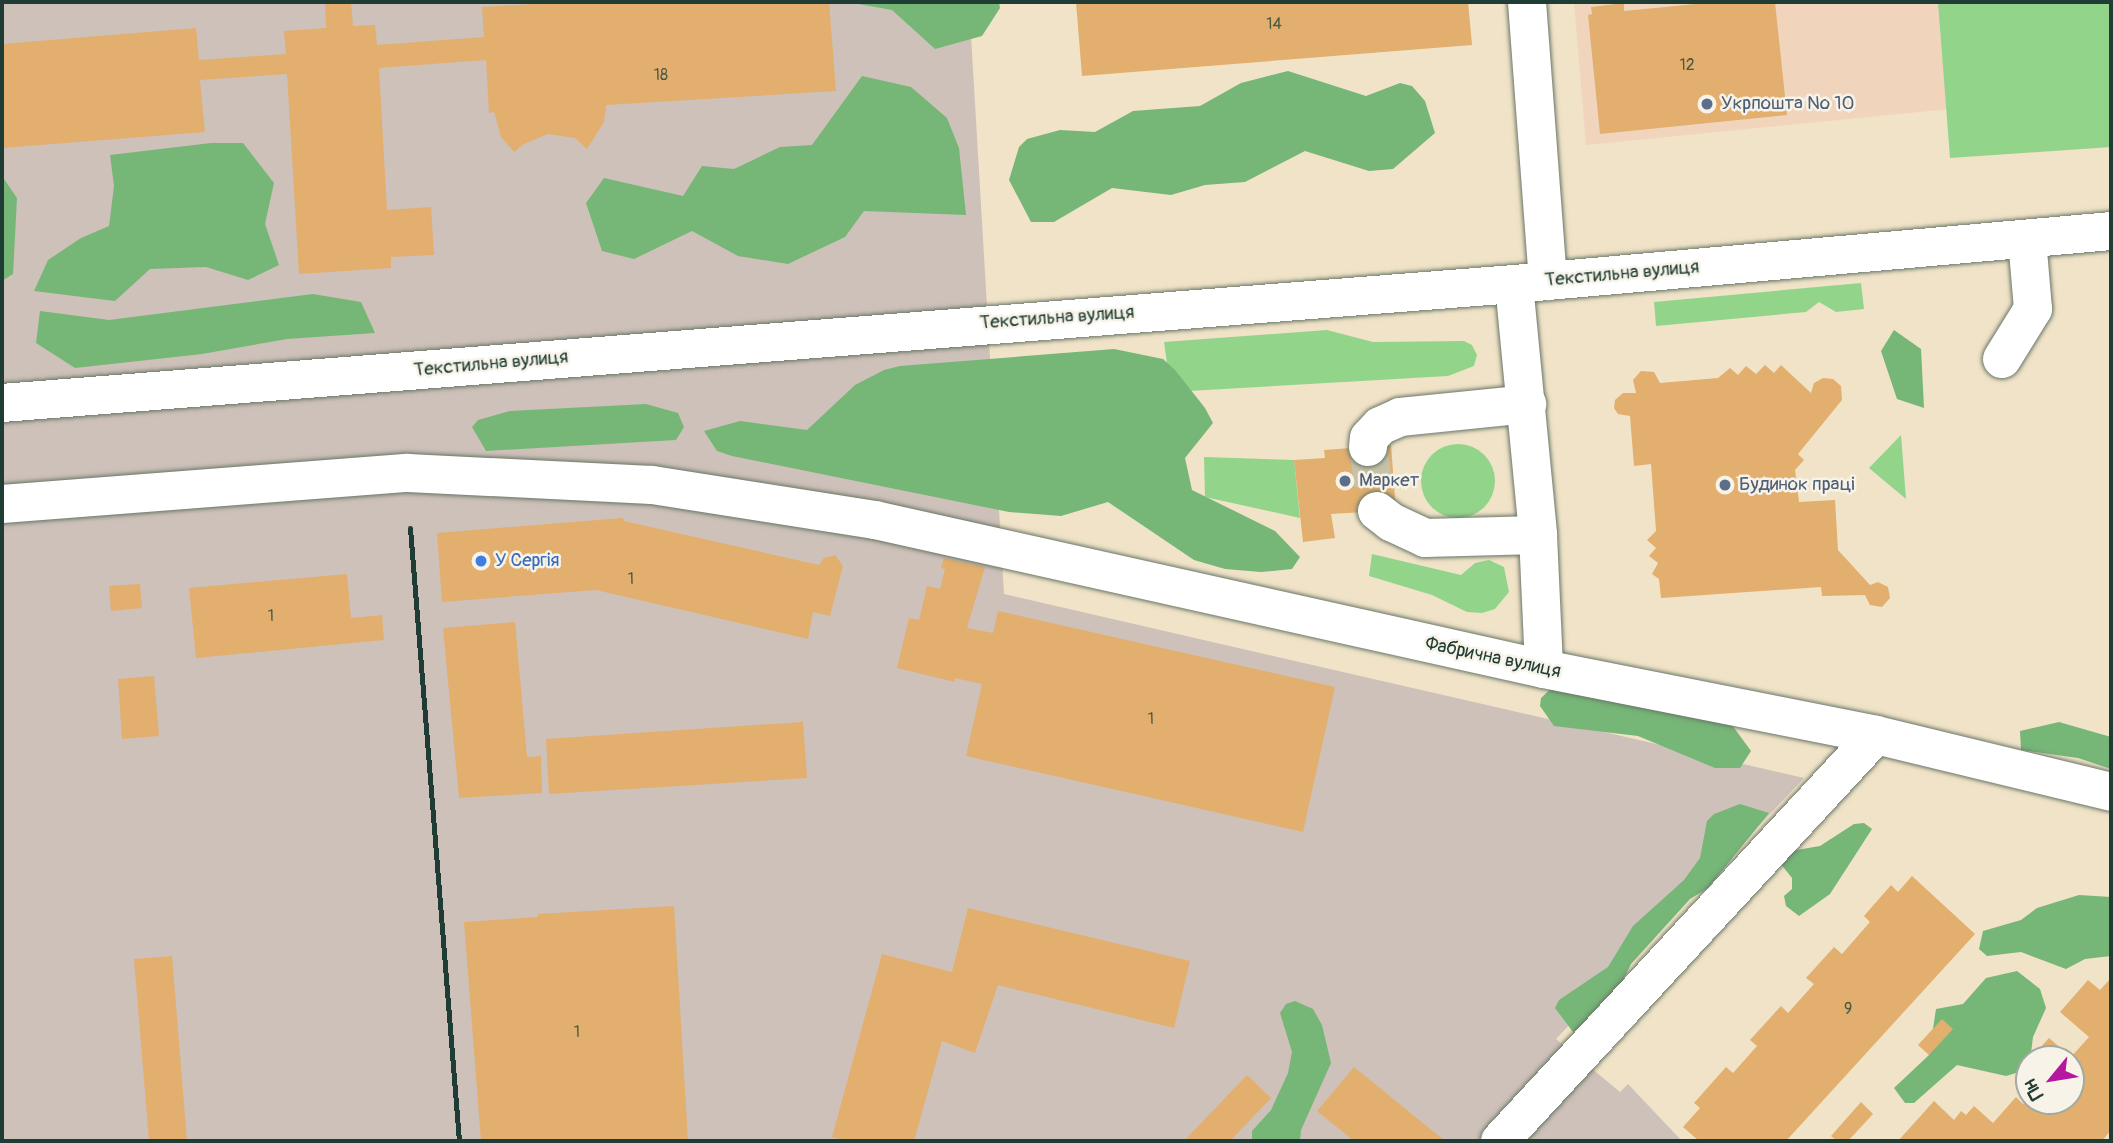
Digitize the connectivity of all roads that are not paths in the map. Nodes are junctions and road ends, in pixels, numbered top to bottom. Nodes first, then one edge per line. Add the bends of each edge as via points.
1 (1527, 2) edge
2 (2111, 232) edge
3 (2027, 239) junction
4 (1531, 282) junction
5 (2002, 359) dead end
6 (2, 403) edge
7 (1527, 404) junction
8 (1368, 447) dead end
9 (2, 504) edge
10 (1377, 511) dead end
11 (1538, 536) junction
12 (1544, 669) junction
13 (1876, 734) junction
14 (2111, 792) edge
15 (1500, 1141) edge

1 - 4 street
2 - 3 street, Текстильна вулиця
3 - 4 street, Текстильна вулиця
3 - 5 street via 2033,309
4 - 6 street, Текстильна вулиця
4 - 7 street
7 - 8 street via 1400,417 1380,426 1369,438
7 - 11 street
9 - 12 street, Фабрична вулиця via 408,473 652,485 875,520
10 - 11 street via 1425,538
11 - 12 street
12 - 13 street, Фабрична вулиця
13 - 14 street, Фабрична вулиця
13 - 15 street

